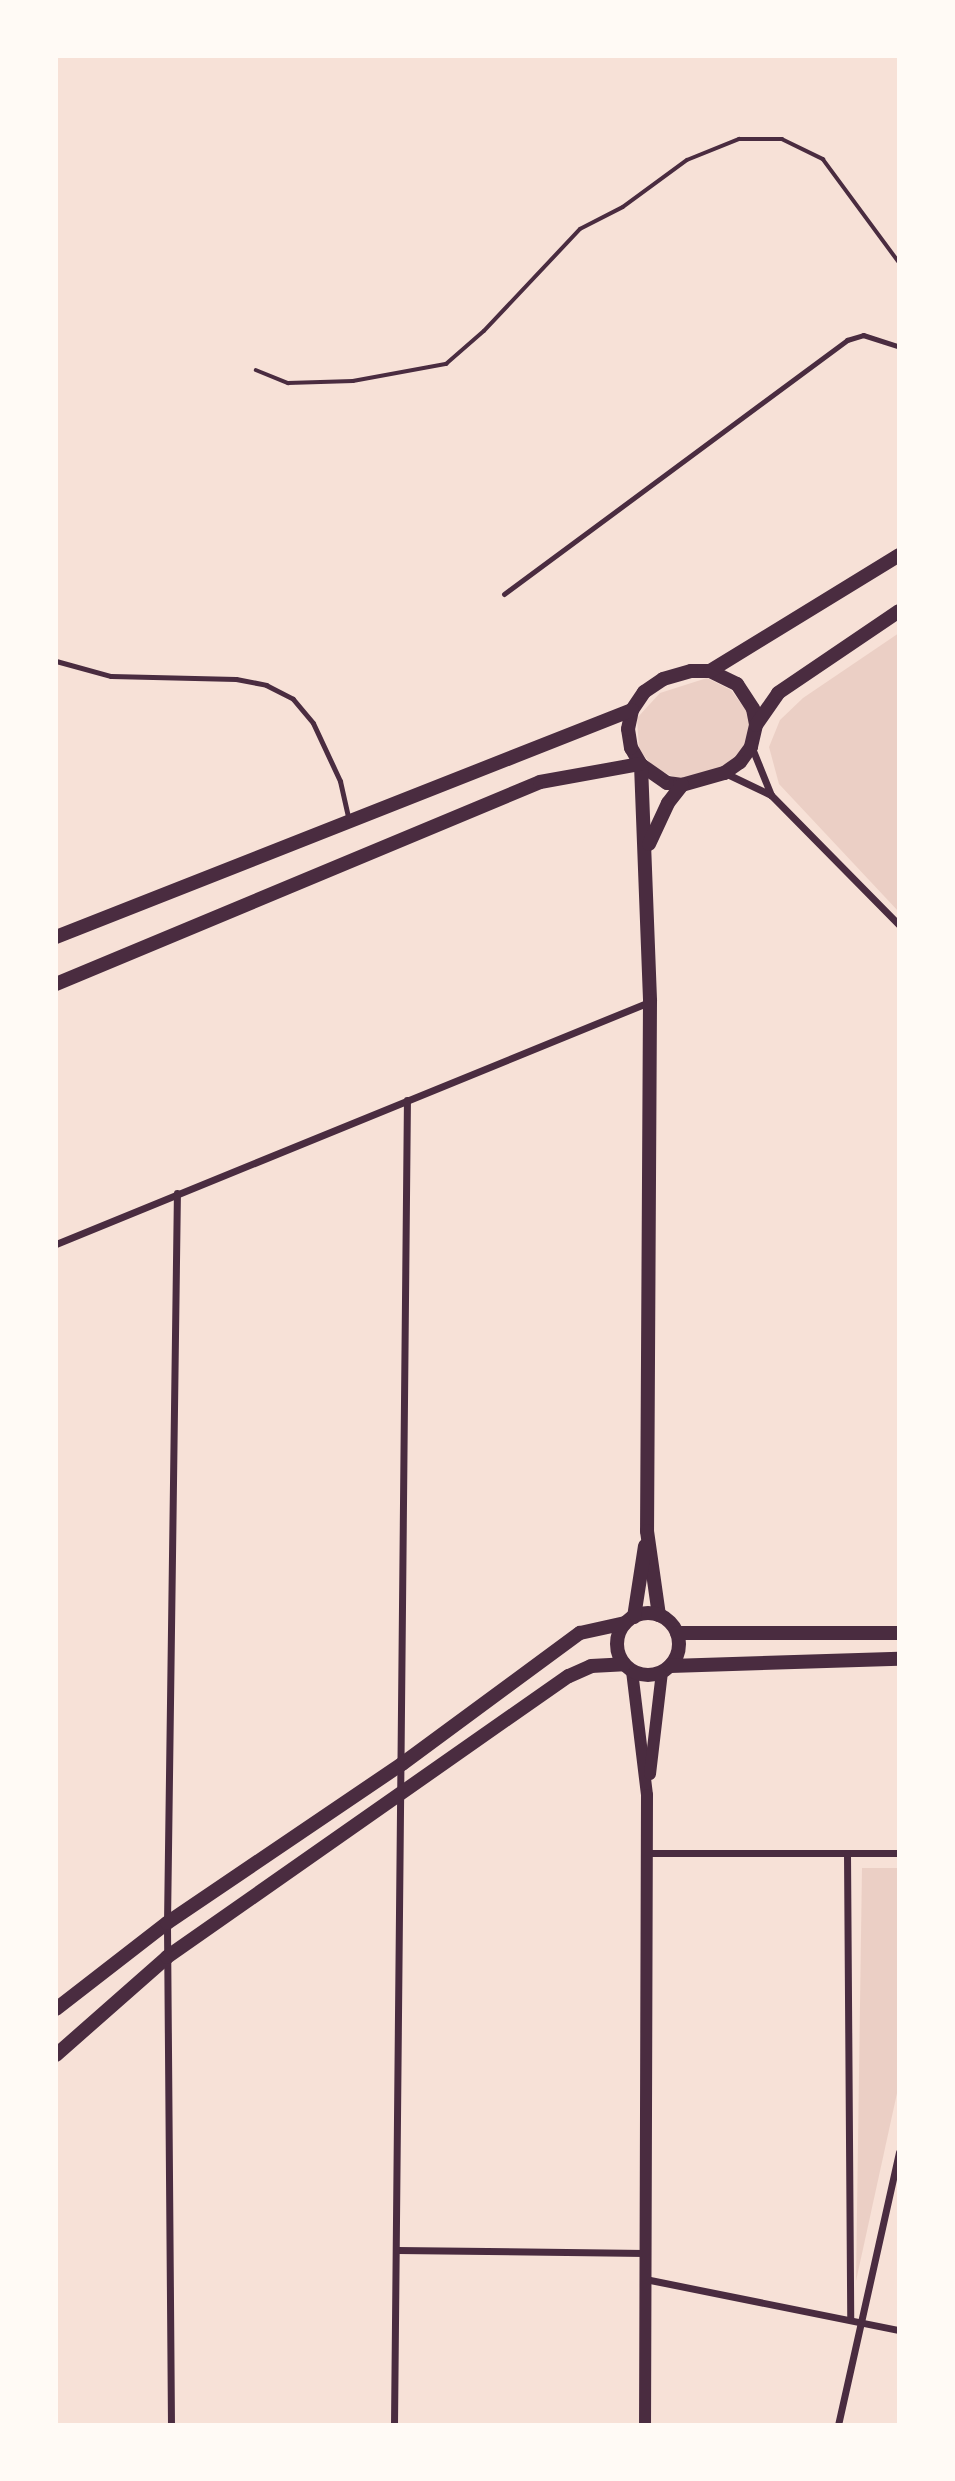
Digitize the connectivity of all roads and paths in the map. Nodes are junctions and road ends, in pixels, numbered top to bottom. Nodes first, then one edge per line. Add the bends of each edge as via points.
1 (899, 262) edge
2 (899, 346) edge
3 (256, 370) dead end
4 (899, 555) edge
5 (504, 594) dead end
6 (899, 611) edge
7 (56, 661) edge
8 (710, 671) junction
9 (632, 710) junction
10 (755, 724) junction
11 (751, 747) junction
12 (641, 765) junction
13 (724, 772) junction
14 (682, 785) junction
15 (771, 795) junction
16 (349, 821) junction
17 (648, 848) junction
18 (899, 925) edge
19 (56, 937) edge
20 (56, 984) edge
21 (650, 1001) junction
22 (407, 1100) junction
23 (177, 1193) junction
24 (56, 1244) edge
25 (647, 1531) junction
26 (659, 1615) junction
27 (629, 1620) junction
28 (677, 1633) junction
29 (899, 1633) edge
30 (899, 1659) edge
31 (628, 1667) junction
32 (666, 1669) junction
33 (402, 1764) junction
34 (647, 1795) junction
35 (401, 1797) junction
36 (647, 1853) junction
37 (847, 1853) junction
38 (899, 1853) edge
39 (167, 1923) junction
40 (167, 1957) junction
41 (56, 2008) edge
42 (56, 2055) edge
43 (899, 2152) edge
44 (397, 2250) junction
45 (645, 2253) junction
46 (645, 2279) junction
47 (850, 2319) junction
48 (861, 2321) junction
49 (899, 2330) edge
50 (171, 2425) edge
51 (394, 2425) edge
52 (645, 2425) edge
53 (838, 2425) edge

1 - 3 path via 823,159 782,139 739,139 687,160 624,206 580,229 446,364 353,381 288,383
2 - 5 lane via 863,335 847,340
4 - 8 main road
6 - 10 main road via 778,693
7 - 16 lane via 111,676 236,679 267,685 293,699 313,723 340,781
8 - 9 main road via 663,679 644,692
8 - 10 main road via 737,684 753,709
9 - 12 main road via 631,748
9 - 16 main road
10 - 11 main road
11 - 13 main road
11 - 15 street
12 - 14 main road via 667,783
12 - 17 main road
12 - 20 main road via 540,782
13 - 14 main road
13 - 15 street
14 - 17 main road via 668,803
15 - 18 street
16 - 19 main road
17 - 21 main road
21 - 22 street
21 - 25 main road
22 - 23 street
22 - 33 street
23 - 24 street
23 - 39 street
25 - 26 main road
25 - 27 main road
26 - 27 main road
26 - 28 main road
27 - 31 main road via 617,1648
27 - 33 main road via 580,1633
28 - 29 main road
28 - 32 main road via 678,1651
30 - 32 main road
31 - 32 main road
31 - 34 street
31 - 35 main road via 591,1666 569,1676
32 - 34 street
33 - 35 street
33 - 39 main road
34 - 36 street
35 - 40 main road
35 - 44 street
36 - 37 street
36 - 45 street
37 - 38 street
37 - 47 street
39 - 40 street
39 - 41 main road
40 - 42 main road
40 - 50 street
43 - 48 street
44 - 45 street
44 - 51 street
45 - 46 street
46 - 47 street
46 - 52 street
47 - 48 street
48 - 49 street
48 - 53 street

